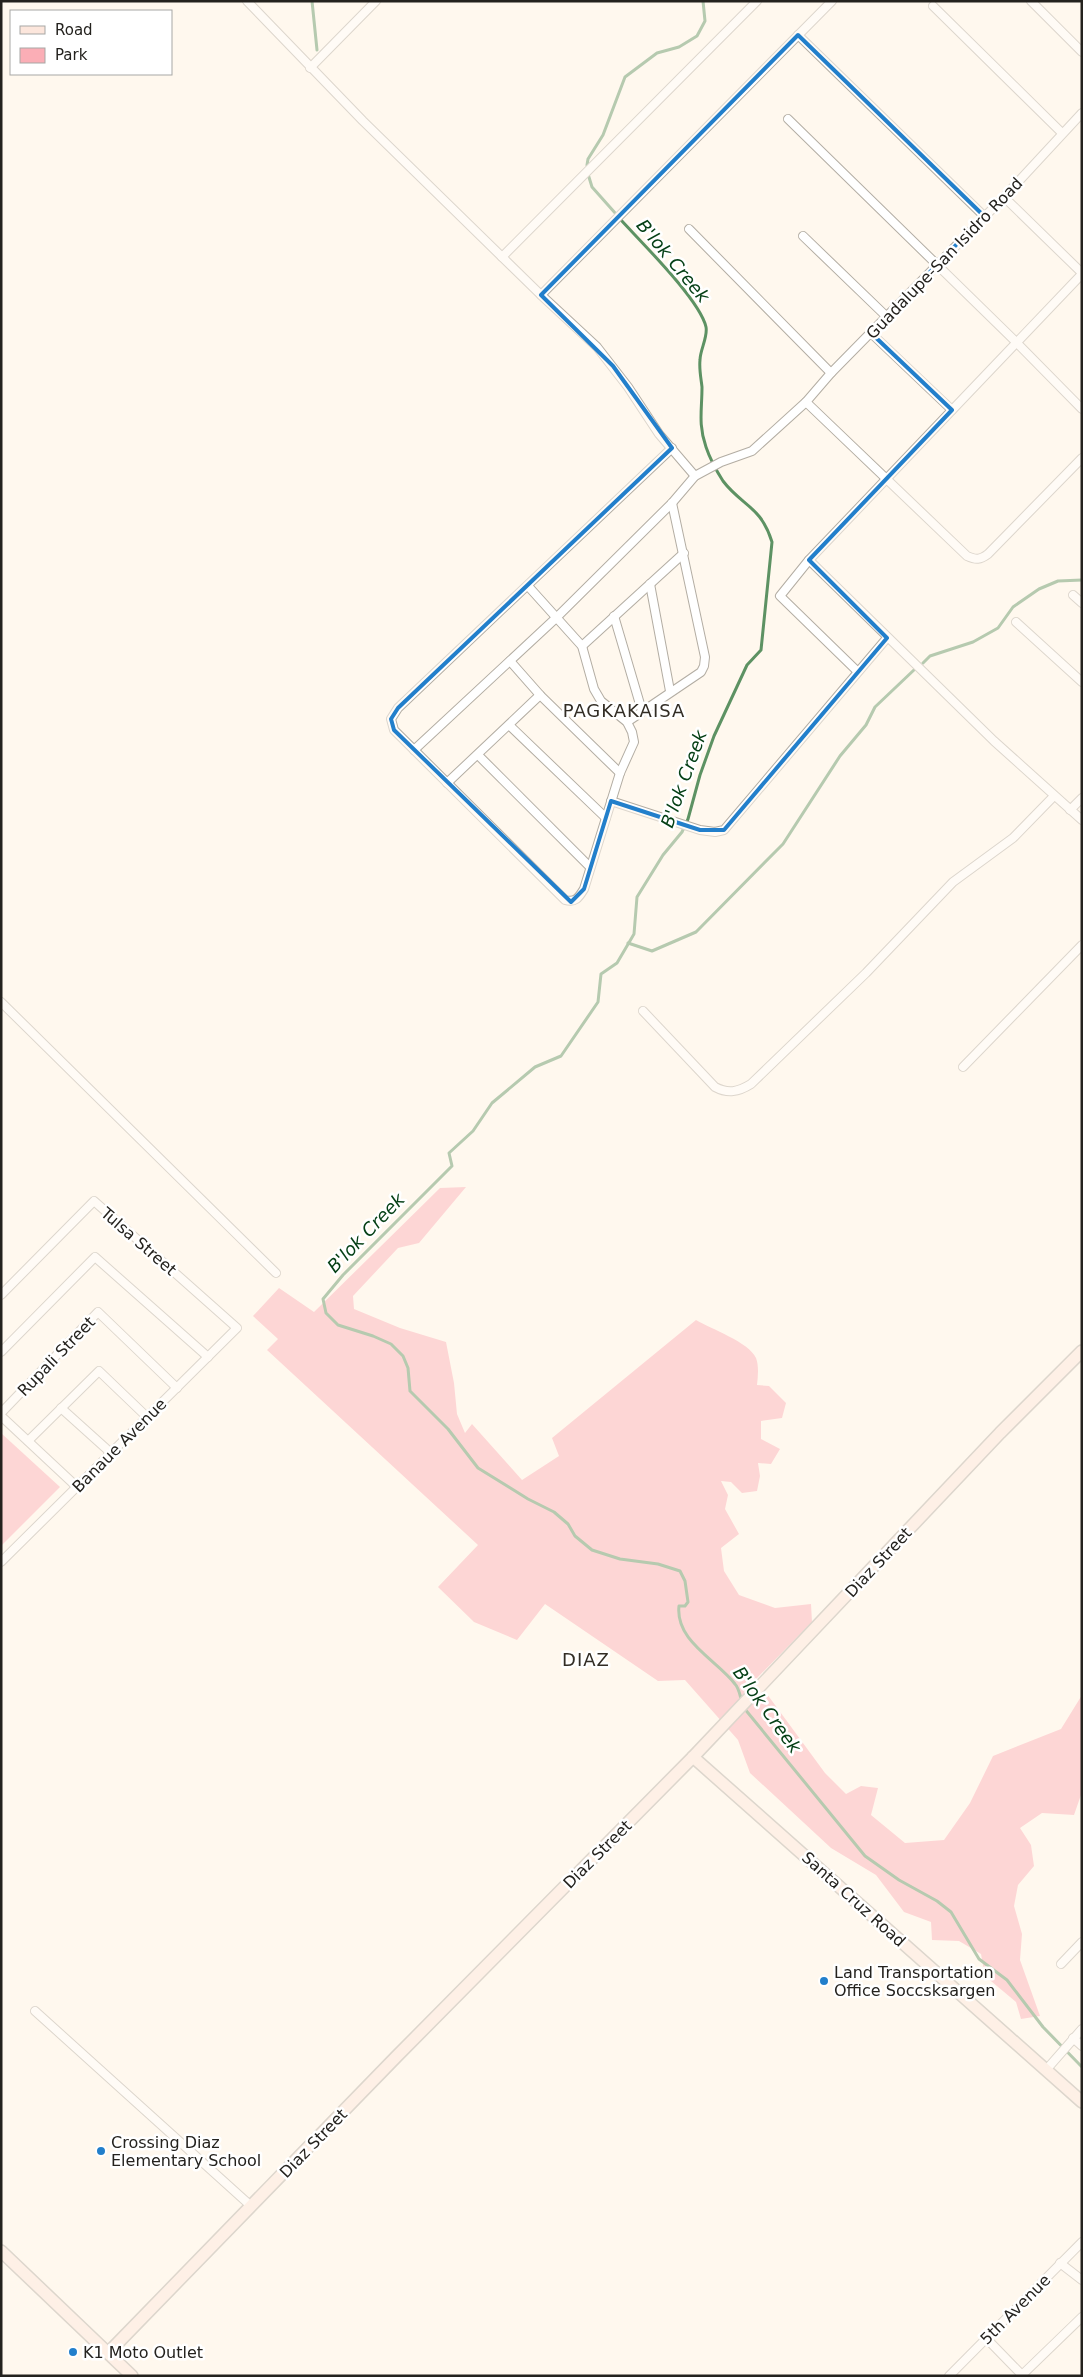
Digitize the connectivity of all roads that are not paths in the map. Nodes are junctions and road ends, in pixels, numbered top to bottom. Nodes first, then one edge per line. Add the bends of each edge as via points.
1 (247, 1) edge
2 (376, 1) edge
3 (758, 1) edge
4 (832, 1) edge
5 (1031, 1) edge
6 (933, 6) dead end
7 (798, 35) junction
8 (1082, 52) edge
9 (310, 68) junction
10 (1082, 113) edge
11 (788, 119) dead end
12 (1062, 133) junction
13 (1004, 198) junction
14 (984, 216) junction
15 (689, 229) dead end
16 (803, 236) dead end
17 (502, 257) junction
18 (937, 266) junction
19 (1082, 274) edge
20 (540, 295) junction
21 (887, 317) junction
22 (872, 334) junction
23 (1016, 342) junction
24 (831, 373) junction
25 (806, 402) junction
26 (1082, 409) edge
27 (952, 410) junction
28 (672, 448) junction
29 (1082, 458) edge
30 (695, 476) junction
31 (886, 481) junction
32 (672, 503) junction
33 (684, 553) junction
34 (809, 560) junction
35 (650, 584) junction
36 (528, 586) junction
37 (1073, 595) dead end
38 (1082, 603) edge
39 (614, 616) junction
40 (556, 618) junction
41 (1016, 622) dead end
42 (887, 638) junction
43 (582, 646) junction
44 (510, 661) junction
45 (857, 671) junction
46 (1082, 682) edge
47 (670, 691) junction
48 (540, 695) junction
49 (642, 711) junction
50 (627, 722) junction
51 (509, 725) junction
52 (414, 750) junction
53 (478, 755) junction
54 (620, 773) junction
55 (447, 783) junction
56 (1054, 796) junction
57 (1082, 798) edge
58 (611, 801) junction
59 (1070, 810) junction
60 (606, 818) junction
61 (1082, 820) edge
62 (590, 867) junction
63 (1082, 945) edge
64 (1, 1002) edge
65 (643, 1012) dead end
66 (963, 1067) dead end
67 (276, 1273) dead end
68 (1, 1295) edge
69 (237, 1328) joint
70 (1082, 1351) edge
71 (1, 1352) edge
72 (208, 1357) junction
73 (177, 1388) junction
74 (61, 1408) junction
75 (1, 1414) edge
76 (147, 1417) junction
77 (28, 1441) junction
78 (111, 1453) junction
79 (77, 1486) junction
80 (1, 1562) edge
81 (693, 1757) junction
82 (1082, 1942) edge
83 (1061, 1964) dead end
84 (35, 2011) dead end
85 (1082, 2029) edge
86 (1074, 2038) junction
87 (1082, 2046) edge
88 (1046, 2070) junction
89 (1082, 2102) edge
90 (251, 2206) junction
91 (1082, 2242) edge
92 (1, 2251) edge
93 (1060, 2263) junction
94 (1082, 2280) edge
95 (1082, 2318) edge
96 (986, 2338) junction
97 (108, 2353) junction
98 (953, 2375) edge
99 (1022, 2375) edge
100 (132, 2376) edge

1 - 9 street
2 - 9 street
3 - 17 street
4 - 7 street
5 - 8 street
6 - 12 street
7 - 14 street
7 - 20 street
9 - 17 street
10 - 12 street, Guadalupe-San Isidro Road
11 - 18 street
12 - 13 street, Guadalupe-San Isidro Road
13 - 14 street, Guadalupe-San Isidro Road
13 - 19 street
14 - 18 street, Guadalupe-San Isidro Road
15 - 24 street
16 - 21 street
17 - 20 street
18 - 21 street, Guadalupe-San Isidro Road
18 - 23 street
19 - 23 street
20 - 28 street via 597,347
21 - 22 street, Guadalupe-San Isidro Road
22 - 24 street, Guadalupe-San Isidro Road
22 - 27 street
23 - 26 street
23 - 27 street
24 - 25 street, Guadalupe-San Isidro Road
25 - 30 street, Guadalupe-San Isidro Road via 752,450
25 - 31 street
27 - 31 street
28 - 30 street
28 - 36 street
29 - 31 street via 988,554 978,559 967,556
30 - 32 street
31 - 34 street
32 - 33 street
32 - 40 street
33 - 35 street
33 - 47 street via 705,662 701,672
34 - 42 street
34 - 45 street via 780,596
35 - 39 street
35 - 47 street
36 - 40 street
36 - 52 street via 393,714 391,724 394,730
37 - 38 street
39 - 43 street
39 - 49 street
40 - 43 street
40 - 44 street
41 - 46 street
42 - 45 street
42 - 56 street
43 - 50 street via 594,689 601,701
44 - 48 street
44 - 52 street
45 - 58 street via 720,832 691,828
47 - 49 street
48 - 51 street
48 - 54 street
49 - 50 street
50 - 54 street via 634,742
51 - 53 street
51 - 60 street
52 - 55 street
53 - 55 street
53 - 62 street
54 - 58 street
55 - 62 street via 565,900 571,902 579,898
56 - 59 street
56 - 65 street via 1013,838 953,882 866,973 744,1088 724,1092 715,1087
57 - 59 street
58 - 60 street
59 - 61 street
60 - 62 street
63 - 66 street
64 - 67 street
68 - 69 street, Tulsa Street via 94,1201
69 - 72 street, Banaue Avenue
70 - 81 main road, Diaz Street
71 - 72 street via 96,1257
72 - 73 street, Banaue Avenue
73 - 75 street, Rupali Street via 98,1312
73 - 76 street, Banaue Avenue
74 - 76 street via 99,1371
74 - 77 street
74 - 78 street
75 - 77 street
76 - 78 street, Banaue Avenue
77 - 79 street
78 - 79 street, Banaue Avenue
79 - 80 street, Banaue Avenue
81 - 88 main road, Santa Cruz Road
81 - 90 main road, Diaz Street
82 - 83 street
84 - 90 street
85 - 86 street
86 - 87 street
86 - 88 street
88 - 89 main road, Santa Cruz Road
90 - 97 main road, Diaz Street
91 - 93 street, 5th Avenue
92 - 97 main road
93 - 94 street
93 - 96 street, 5th Avenue
95 - 99 street
96 - 98 street, 5th Avenue
96 - 99 street
97 - 100 main road

